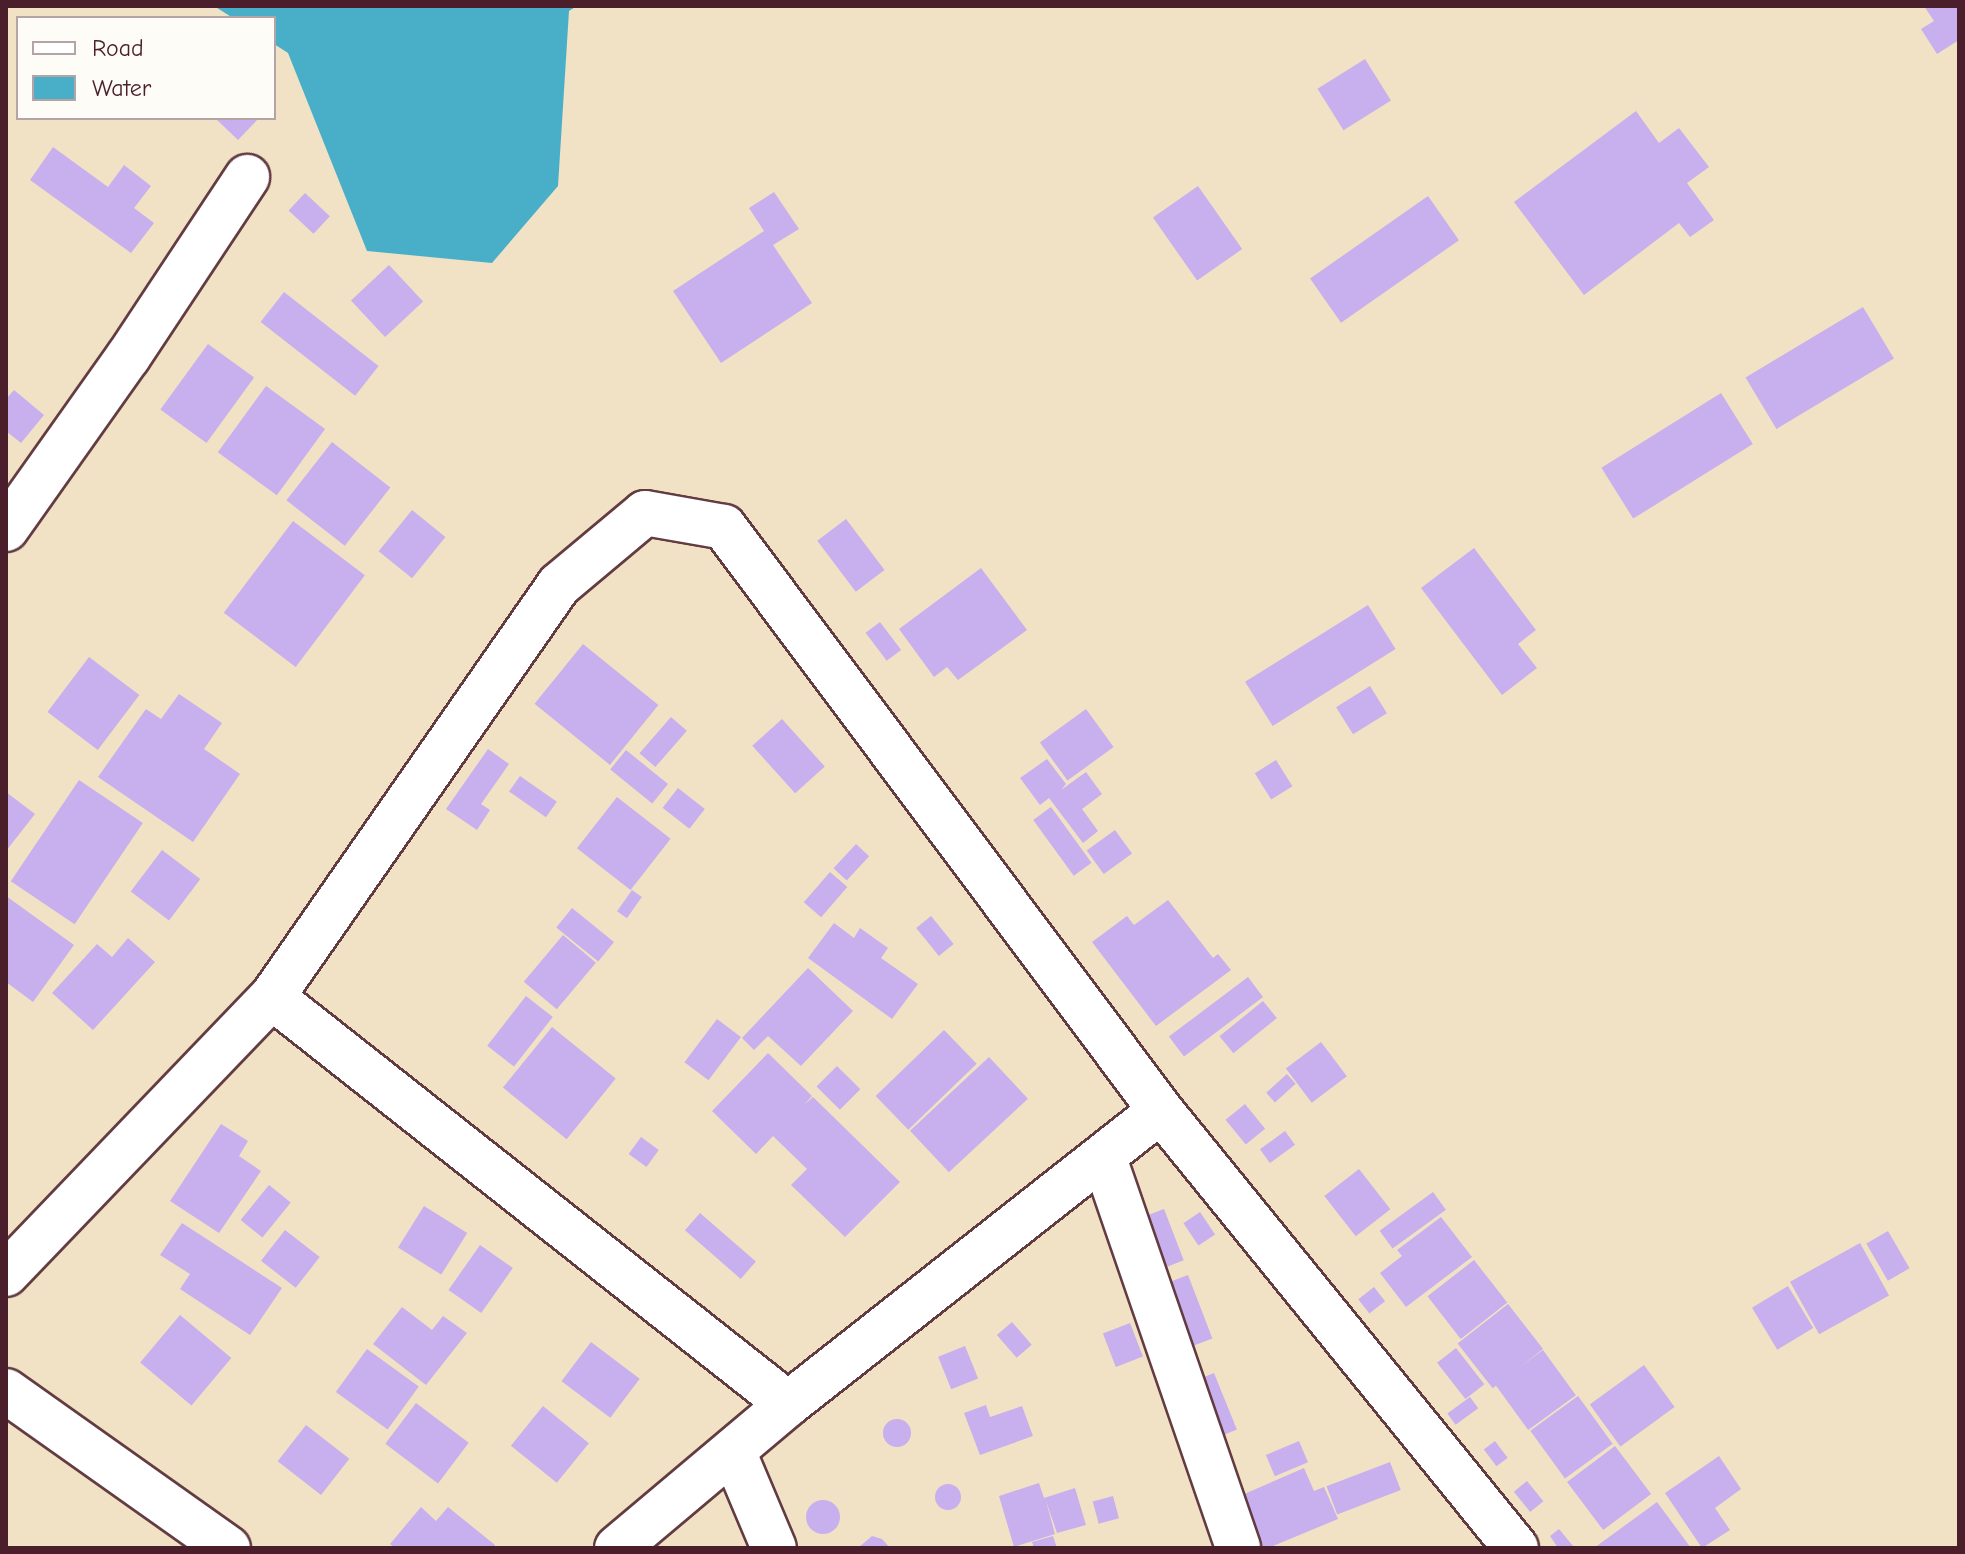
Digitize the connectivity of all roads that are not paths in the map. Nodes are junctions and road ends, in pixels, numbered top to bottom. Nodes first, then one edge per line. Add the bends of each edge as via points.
1 (247, 177) dead end
2 (6, 529) edge
3 (272, 997) junction
4 (1161, 1111) junction
5 (1104, 1158) junction
6 (6, 1274) edge
7 (6, 1391) edge
8 (788, 1404) junction
9 (733, 1451) junction
10 (228, 1548) edge
11 (617, 1548) edge
12 (774, 1548) edge
13 (1238, 1548) edge
14 (1516, 1548) edge

1 - 2 street
3 - 4 street via 559,585 645,513 724,527
3 - 6 street
3 - 8 street
4 - 5 street
4 - 14 street
5 - 8 street
5 - 13 street
7 - 10 street
8 - 9 street
9 - 11 street
9 - 12 street

